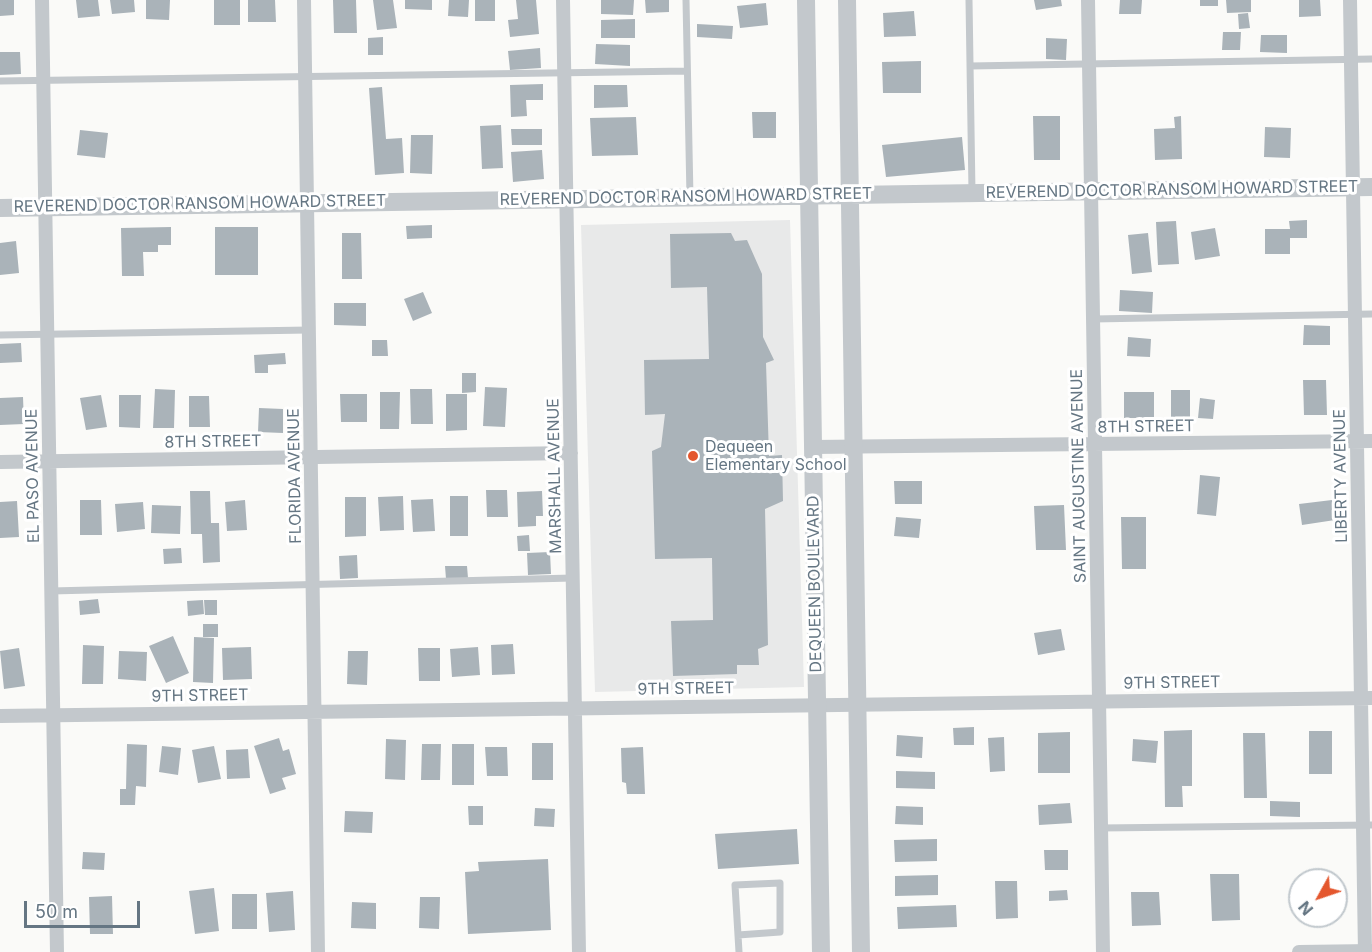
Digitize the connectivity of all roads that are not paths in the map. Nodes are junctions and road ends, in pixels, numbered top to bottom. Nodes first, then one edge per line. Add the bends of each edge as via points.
1 (42, 0) edge
2 (304, 0) edge
3 (563, 0) edge
4 (686, 0) edge
5 (806, 0) edge
6 (847, 0) edge
7 (969, 0) edge
8 (1088, 0) edge
9 (1350, 0) edge
10 (1351, 59) junction
11 (1372, 59) edge
12 (1089, 63) junction
13 (970, 66) junction
14 (687, 71) junction
15 (564, 72) junction
16 (305, 76) junction
17 (0, 81) edge
18 (43, 81) junction
19 (1353, 187) junction
20 (1372, 187) edge
21 (1091, 191) junction
22 (972, 193) junction
23 (850, 194) junction
24 (809, 195) junction
25 (690, 197) junction
26 (566, 198) junction
27 (307, 202) junction
28 (0, 207) edge
29 (45, 207) junction
30 (1355, 314) junction
31 (1372, 314) edge
32 (1093, 319) junction
33 (309, 330) junction
34 (47, 334) junction
35 (0, 335) edge
36 (1357, 441) junction
37 (1372, 441) edge
38 (1095, 444) junction
39 (854, 446) junction
40 (813, 447) junction
41 (571, 453) junction
42 (311, 457) junction
43 (49, 461) junction
44 (0, 462) edge
45 (573, 578) junction
46 (313, 583) junction
47 (51, 591) junction
48 (1366, 698) edge
49 (1098, 700) junction
50 (858, 703) junction
51 (817, 704) junction
52 (575, 707) junction
53 (315, 711) junction
54 (53, 715) junction
55 (0, 716) edge
56 (1367, 825) edge
57 (1100, 828) junction
58 (738, 935) junction
59 (1367, 951) edge
60 (57, 952) edge
61 (318, 952) edge
62 (579, 952) edge
63 (739, 952) edge
64 (821, 952) edge
65 (861, 952) edge
66 (1102, 952) edge
67 (1299, 952) edge

1 - 18 street, EL PASO AVENUE
2 - 16 street, FLORIDA AVENUE
3 - 15 street, MARSHALL AVENUE
4 - 14 lane
5 - 24 street, DEQUEEN BOULEVARD
6 - 23 street
7 - 13 lane
8 - 12 street, SAINT AUGUSTINE AVENUE
9 - 10 street, LIBERTY AVENUE
10 - 11 lane
10 - 12 lane
10 - 19 street, LIBERTY AVENUE
12 - 13 lane
12 - 21 street, SAINT AUGUSTINE AVENUE
13 - 22 lane
14 - 15 lane
14 - 25 lane
15 - 16 lane
15 - 26 street, MARSHALL AVENUE
16 - 18 lane
16 - 27 street, FLORIDA AVENUE
17 - 18 lane
18 - 29 street, EL PASO AVENUE
19 - 20 street, REVEREND DOCTOR RANSOM HOWARD STREET
19 - 21 street, REVEREND DOCTOR RANSOM HOWARD STREET
19 - 30 street, LIBERTY AVENUE
21 - 22 street, REVEREND DOCTOR RANSOM HOWARD STREET
21 - 32 street, SAINT AUGUSTINE AVENUE
22 - 23 street, REVEREND DOCTOR RANSOM HOWARD STREET
23 - 24 street, REVEREND DOCTOR RANSOM HOWARD STREET
23 - 39 street
24 - 25 street, REVEREND DOCTOR RANSOM HOWARD STREET
24 - 40 street, DEQUEEN BOULEVARD
25 - 26 street, REVEREND DOCTOR RANSOM HOWARD STREET
26 - 27 street, REVEREND DOCTOR RANSOM HOWARD STREET
26 - 41 street, MARSHALL AVENUE
27 - 29 street, REVEREND DOCTOR RANSOM HOWARD STREET
27 - 33 street, FLORIDA AVENUE
28 - 29 street, REVEREND DOCTOR RANSOM HOWARD STREET
29 - 34 street, EL PASO AVENUE
30 - 31 lane
30 - 32 lane
30 - 36 street, LIBERTY AVENUE
32 - 38 street, SAINT AUGUSTINE AVENUE
33 - 34 lane
33 - 42 street, FLORIDA AVENUE
34 - 35 lane
34 - 43 street, EL PASO AVENUE
36 - 37 street, 8TH STREET
36 - 38 street, 8TH STREET
36 - 48 street, LIBERTY AVENUE
38 - 39 street, 8TH STREET
38 - 49 street, SAINT AUGUSTINE AVENUE
39 - 40 street, 8TH STREET
39 - 50 street
40 - 51 street, DEQUEEN BOULEVARD
41 - 42 street, 8TH STREET
41 - 45 street, MARSHALL AVENUE
42 - 43 street, 8TH STREET
42 - 46 street, FLORIDA AVENUE
43 - 44 street, 8TH STREET
43 - 47 street, EL PASO AVENUE
45 - 46 lane
45 - 52 street, MARSHALL AVENUE
46 - 47 lane
46 - 53 street, FLORIDA AVENUE
47 - 54 street, EL PASO AVENUE
48 - 49 street, 9TH STREET
48 - 56 street, LIBERTY AVENUE
49 - 50 street, 9TH STREET
49 - 57 street, SAINT AUGUSTINE AVENUE
50 - 51 street, 9TH STREET
50 - 65 street
51 - 52 street, 9TH STREET
51 - 64 street, DEQUEEN BOULEVARD
52 - 53 street, 9TH STREET
52 - 62 street, MARSHALL AVENUE
53 - 54 street, 9TH STREET
53 - 61 street, FLORIDA AVENUE
54 - 55 street, 9TH STREET
54 - 60 street, EL PASO AVENUE
56 - 57 lane
56 - 59 street, LIBERTY AVENUE
57 - 66 street, SAINT AUGUSTINE AVENUE
58 - 58 lane via 735,885 780,883 780,932
58 - 63 lane
59 - 67 street

